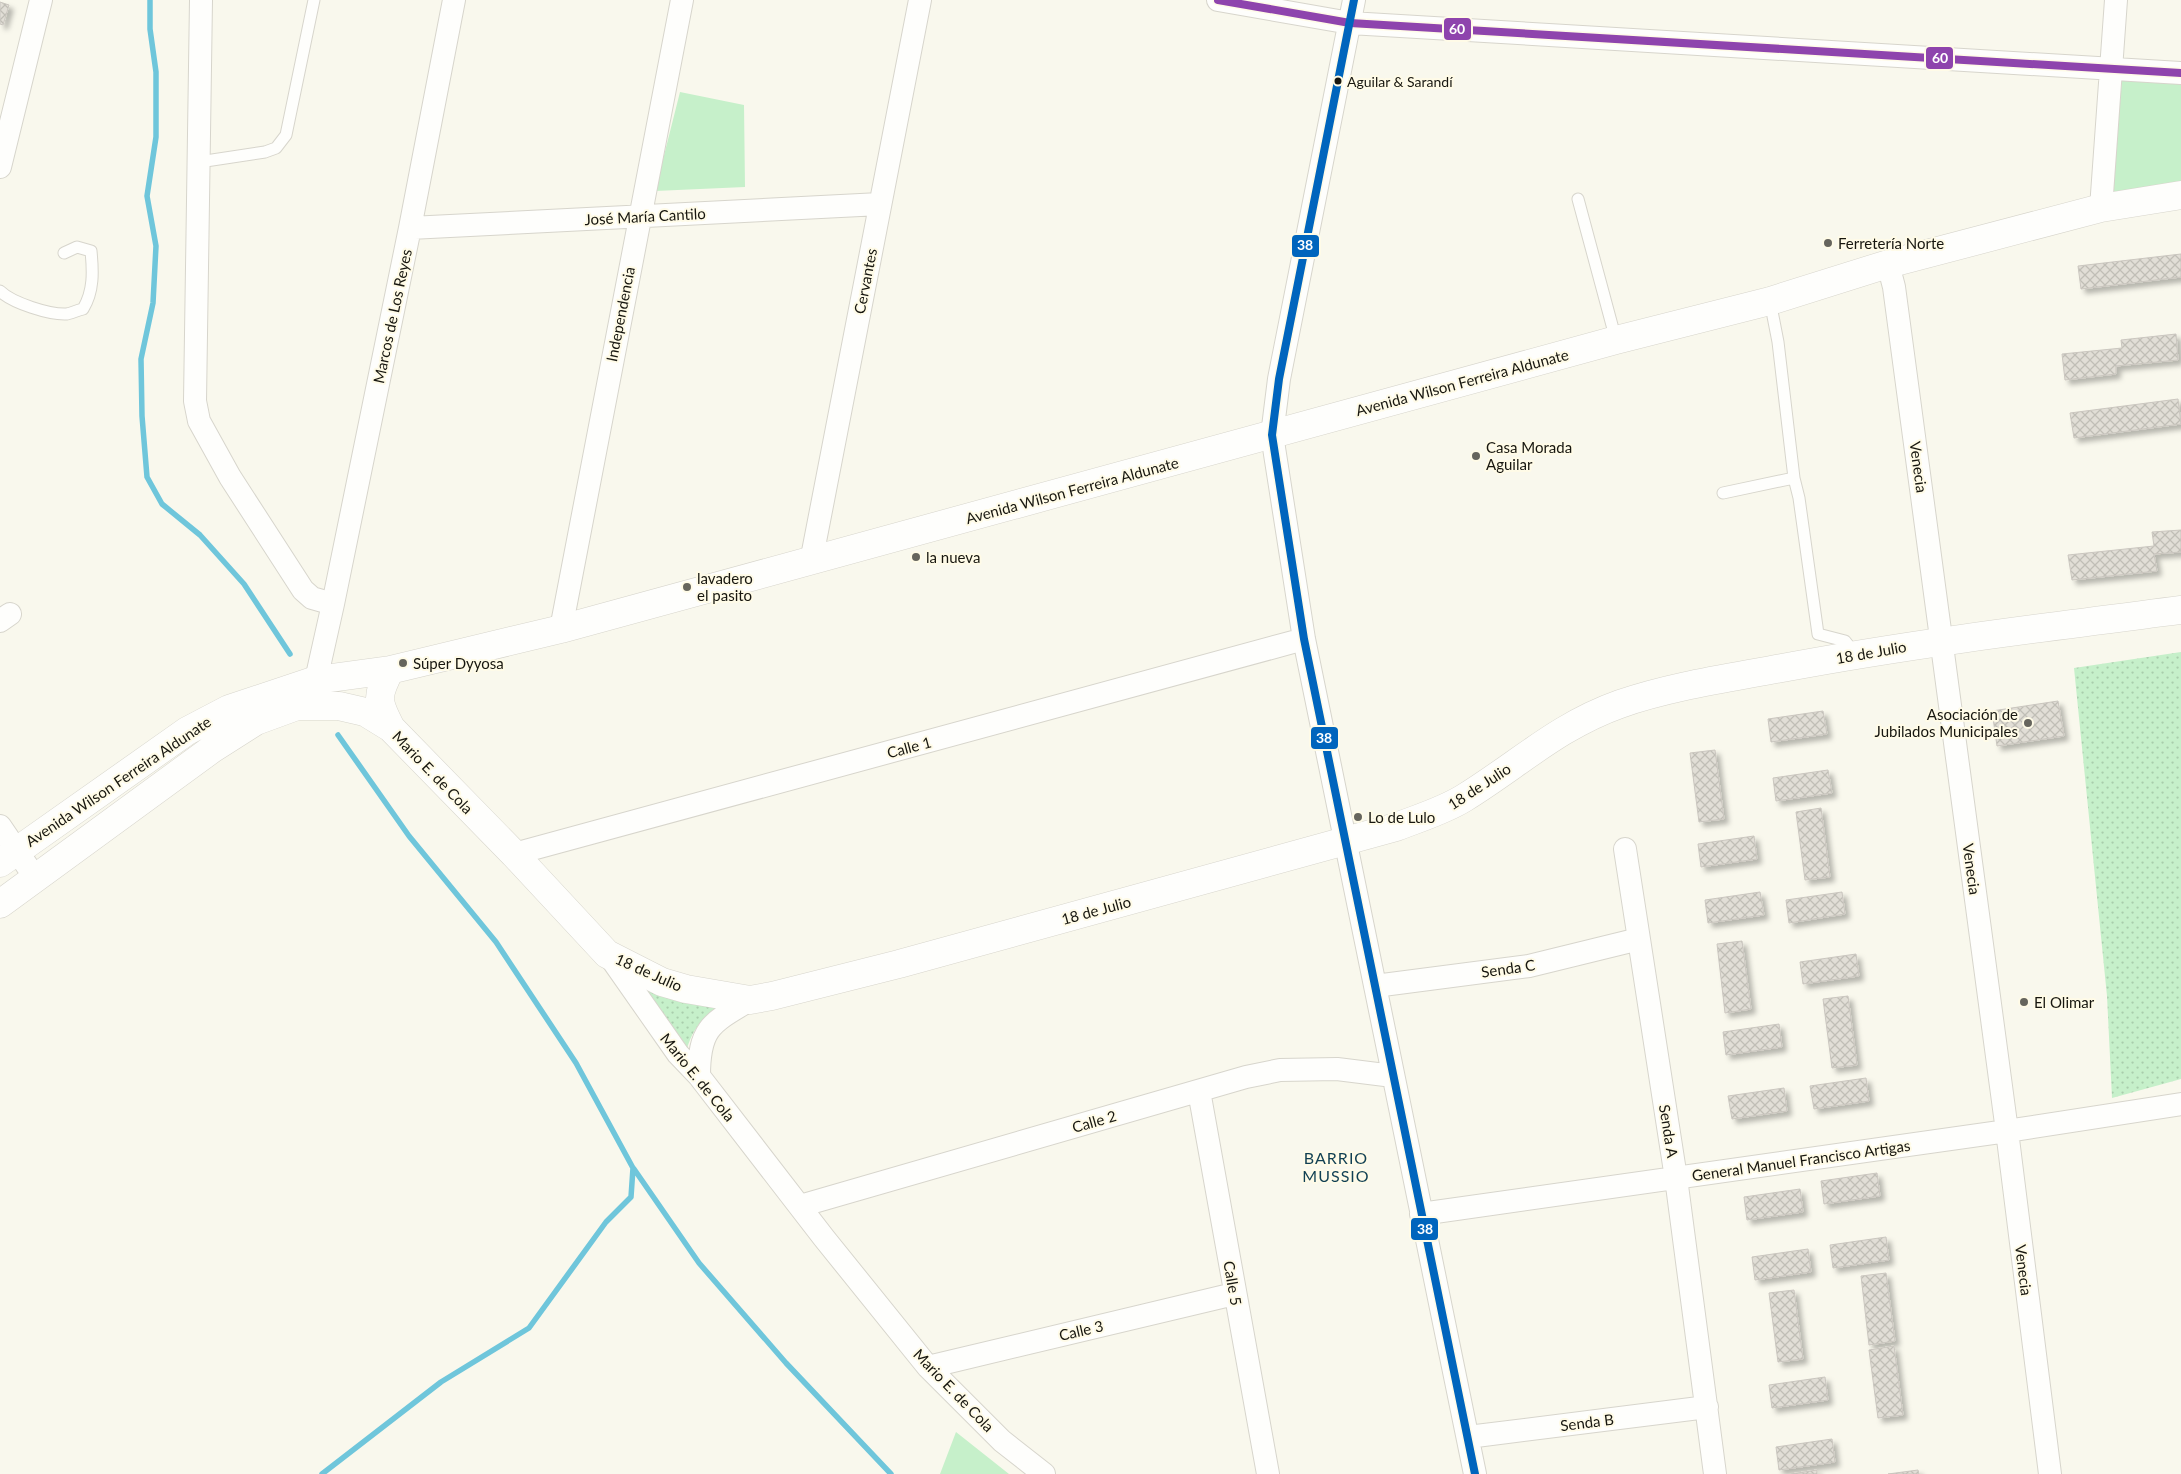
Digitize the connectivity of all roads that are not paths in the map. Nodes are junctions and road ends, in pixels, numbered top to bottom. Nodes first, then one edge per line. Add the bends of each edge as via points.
1 (41, 0) edge
2 (201, 0) edge
3 (314, 0) edge
4 (454, 0) edge
5 (682, 0) edge
6 (920, 0) edge
7 (1218, 0) edge
8 (1354, 0) edge
9 (2116, 0) edge
10 (1350, 22) junction
11 (2109, 68) junction
12 (2181, 73) edge
13 (199, 162) junction
14 (0, 167) edge
15 (2181, 195) edge
16 (1578, 199) dead end
17 (880, 204) junction
18 (2101, 208) junction
19 (639, 217) junction
20 (410, 228) junction
21 (64, 253) dead end
22 (1888, 264) junction
23 (0, 291) edge
24 (1770, 300) junction
25 (1616, 340) junction
26 (1272, 435) junction
27 (1794, 478) junction
28 (1724, 493) dead end
29 (810, 562) junction
30 (333, 604) junction
31 (2181, 610) edge
32 (561, 629) junction
33 (326, 631) junction
34 (1304, 639) junction
35 (1942, 641) junction
36 (1856, 654) junction
37 (390, 670) junction
38 (316, 680) junction
39 (265, 698) junction
40 (296, 706) junction
41 (390, 728) junction
42 (0, 826) edge
43 (1347, 840) junction
44 (1625, 849) dead end
45 (514, 854) junction
46 (9, 856) edge
47 (36, 879) junction
48 (0, 904) edge
49 (1639, 939) junction
50 (608, 954) junction
51 (1375, 986) junction
52 (750, 1000) junction
53 (698, 1076) junction
54 (1393, 1076) junction
55 (1198, 1091) junction
56 (2181, 1104) edge
57 (2007, 1131) junction
58 (1676, 1178) junction
59 (800, 1206) junction
60 (1421, 1214) junction
61 (1234, 1294) junction
62 (928, 1367) junction
63 (1707, 1407) junction
64 (1468, 1437) junction
65 (1044, 1474) edge
66 (1268, 1474) edge
67 (1475, 1474) edge
68 (1715, 1474) edge
69 (2050, 1474) edge

1 - 14 street
2 - 13 street
3 - 13 lane via 286,135 276,148 265,152
4 - 20 street, Marcos de Los Reyes
5 - 19 street, Independencia
6 - 17 street, Cervantes
7 - 10 street
8 - 10 street
9 - 11 street
10 - 11 street
10 - 26 street via 1279,379
11 - 12 street
11 - 18 street
13 - 30 street via 195,402 199,420 230,477 303,590 312,598
15 - 18 street, Avenida Wilson Ferreira Aldunate
16 - 25 lane
17 - 19 street, José María Cantilo
17 - 29 street, Cervantes
18 - 22 street, Avenida Wilson Ferreira Aldunate
19 - 20 street, José María Cantilo
19 - 32 street, Independencia
20 - 30 street, Marcos de Los Reyes
21 - 23 lane via 77,246 91,251 93,268 89,298 83,309 68,314 46,310 7,298
22 - 24 street, Avenida Wilson Ferreira Aldunate
22 - 35 street, Venecia via 1895,294
24 - 25 street, Avenida Wilson Ferreira Aldunate
24 - 27 lane
25 - 26 street, Avenida Wilson Ferreira Aldunate
26 - 29 street, Avenida Wilson Ferreira Aldunate
26 - 34 street
27 - 28 lane
27 - 36 lane via 1818,634 1845,641
29 - 32 street, Avenida Wilson Ferreira Aldunate
30 - 33 street, Marcos de Los Reyes
31 - 35 street, 18 de Julio
32 - 37 street, Avenida Wilson Ferreira Aldunate
33 - 38 street, Marcos de Los Reyes
33 - 39 street, Marcos de Los Reyes via 315,658
34 - 43 street
34 - 45 street, Calle 1
35 - 36 street, 18 de Julio
35 - 57 street, Venecia
36 - 43 street, 18 de Julio via 1670,690 1620,704 1561,730 1463,798 1440,810 1396,827
37 - 38 street, Avenida Wilson Ferreira Aldunate
37 - 41 street, Mario E. de Cola via 379,691 381,709
38 - 39 street, Avenida Wilson Ferreira Aldunate
38 - 40 street, Marcos de Los Reyes
39 - 46 street, Avenida Wilson Ferreira Aldunate via 216,715 187,730
40 - 41 street, Avenida Wilson Ferreira Aldunate via 339,706 365,712
40 - 47 street, Avenida Wilson Ferreira Aldunate via 256,721 212,749
41 - 45 street, Mario E. de Cola
42 - 46 street
43 - 51 street
43 - 52 street, 18 de Julio via 881,969
44 - 49 street, Senda A
45 - 50 street, Mario E. de Cola
46 - 47 street
47 - 48 street, Avenida Wilson Ferreira Aldunate
49 - 51 street, Senda C via 1529,966
49 - 58 street, Senda A
50 - 52 street, 18 de Julio via 662,982
50 - 53 street, Mario E. de Cola via 678,1054
51 - 54 street
52 - 53 street, 18 de Julio via 719,1018 705,1034 699,1052
53 - 59 street, Mario E. de Cola
54 - 55 street, Calle 2 via 1337,1068 1280,1070
54 - 60 street
55 - 59 street, Calle 2
55 - 61 street, Calle 5
56 - 57 street, General Manuel Francisco Artigas
57 - 58 street, General Manuel Francisco Artigas
57 - 69 street, Venecia
58 - 60 street, General Manuel Francisco Artigas
58 - 63 street, Senda A
59 - 62 street, Mario E. de Cola
60 - 64 street
61 - 62 street, Calle 3
61 - 66 street, Calle 5
62 - 65 street, Mario E. de Cola via 1002,1441
63 - 64 street, Senda B
63 - 68 street, Senda A
64 - 67 street

